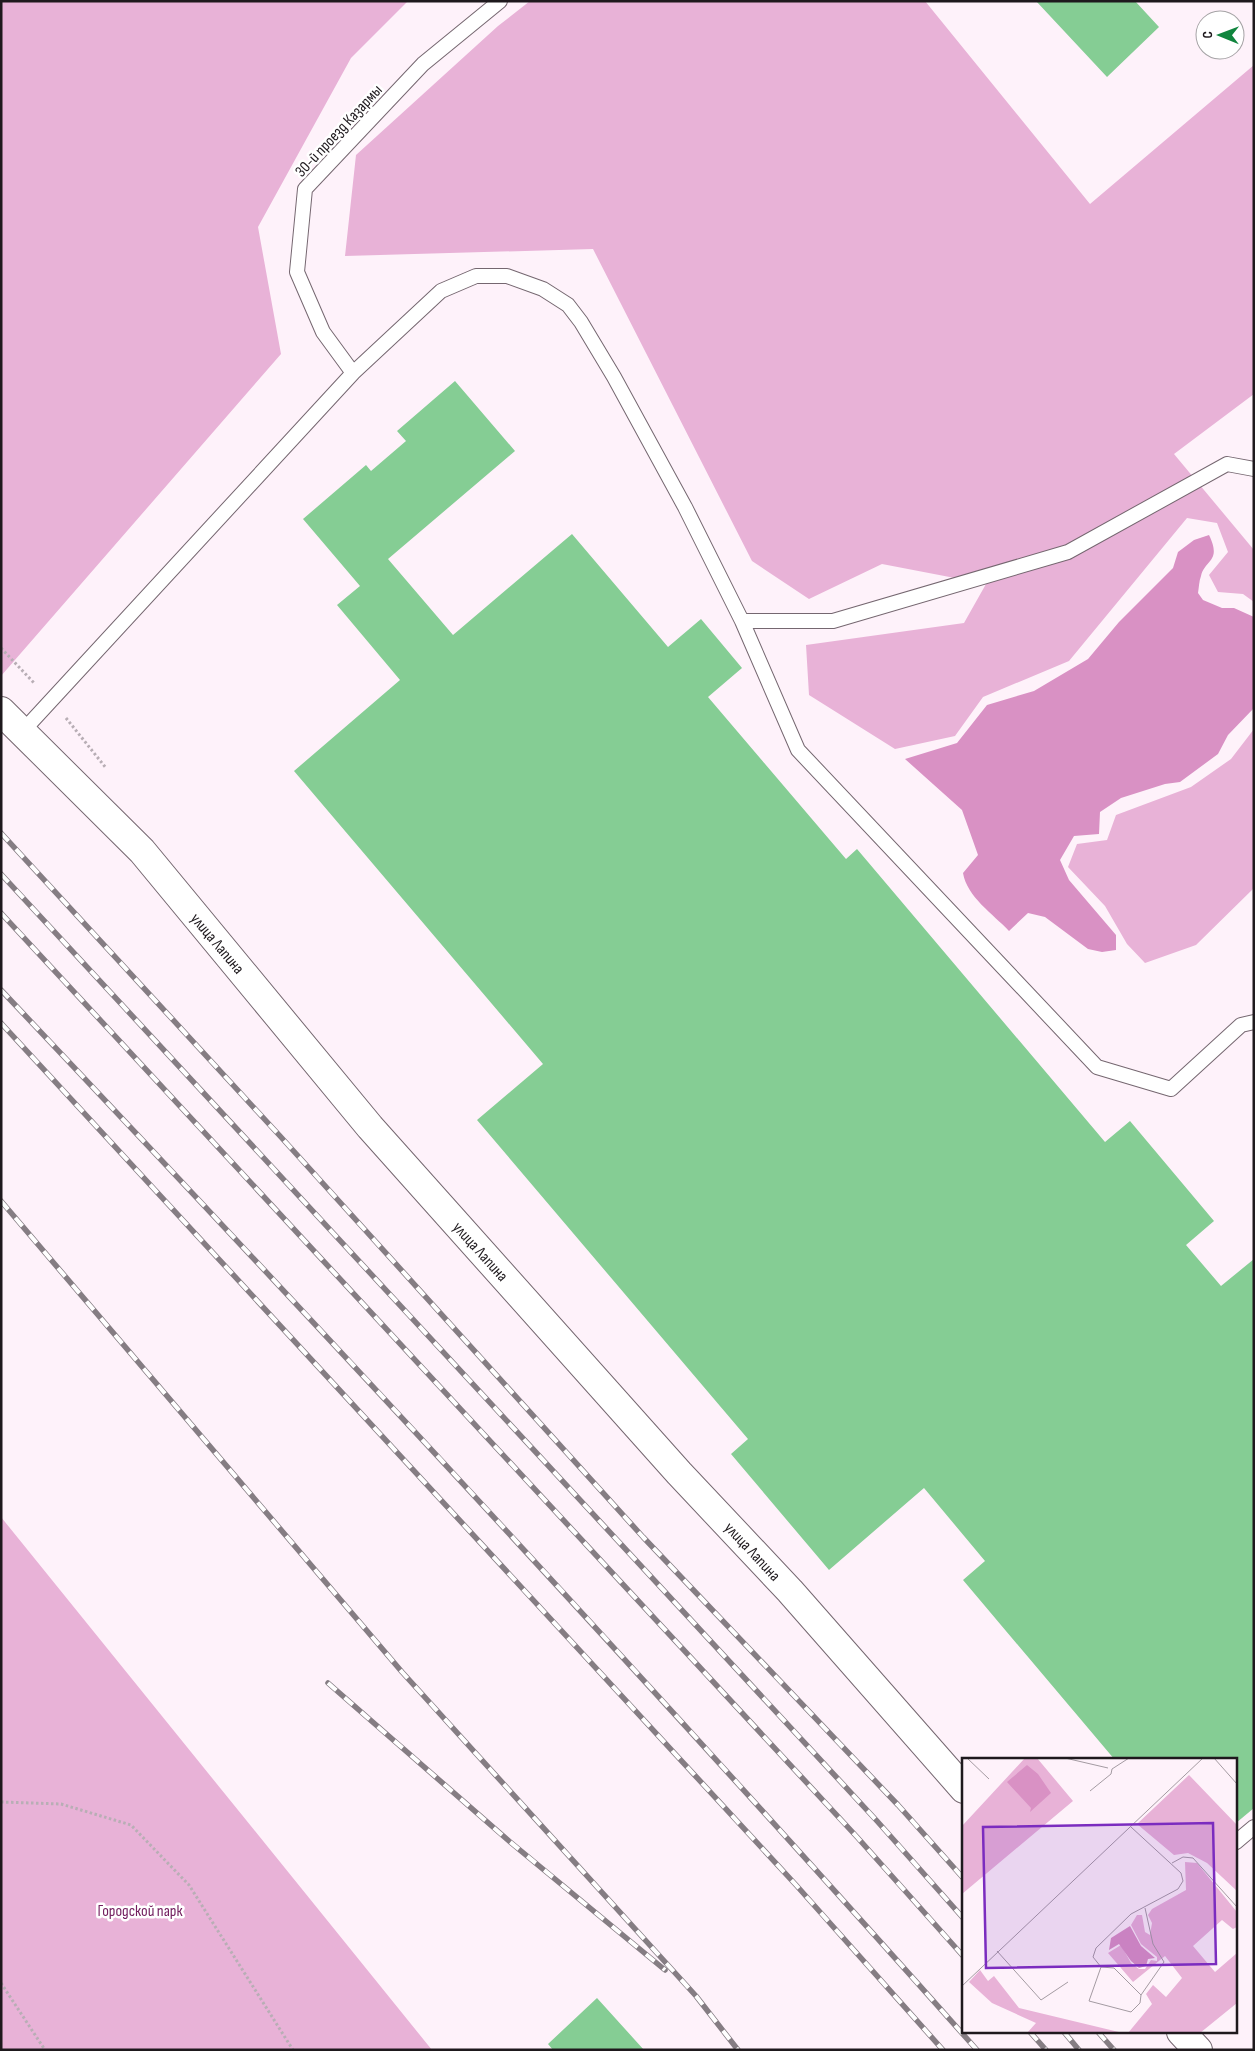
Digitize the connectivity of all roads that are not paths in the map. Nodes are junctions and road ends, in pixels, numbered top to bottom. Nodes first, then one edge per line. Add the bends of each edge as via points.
1 (500, 1) edge
2 (353, 373) junction
3 (1254, 469) edge
4 (742, 622) junction
5 (1, 711) edge
6 (22, 732) junction
7 (1254, 1022) edge
8 (962, 1787) edge
9 (1254, 1827) edge
10 (1238, 1840) edge
11 (1184, 2034) edge
12 (1198, 2050) edge

1 - 2 lane, 30-й проезд Казармы via 423,64 305,189 297,272 323,332
2 - 4 lane via 440,291 476,276 508,276 543,289 568,305 619,386 685,507
2 - 6 lane
3 - 4 lane via 1227,464 1068,552 833,621
4 - 7 lane via 798,750 1097,1067 1171,1089 1241,1025
5 - 6 street, улица Лапина
6 - 8 street, улица Лапина via 142,851 370,1126 680,1473 790,1591
9 - 10 lane
11 - 12 street

